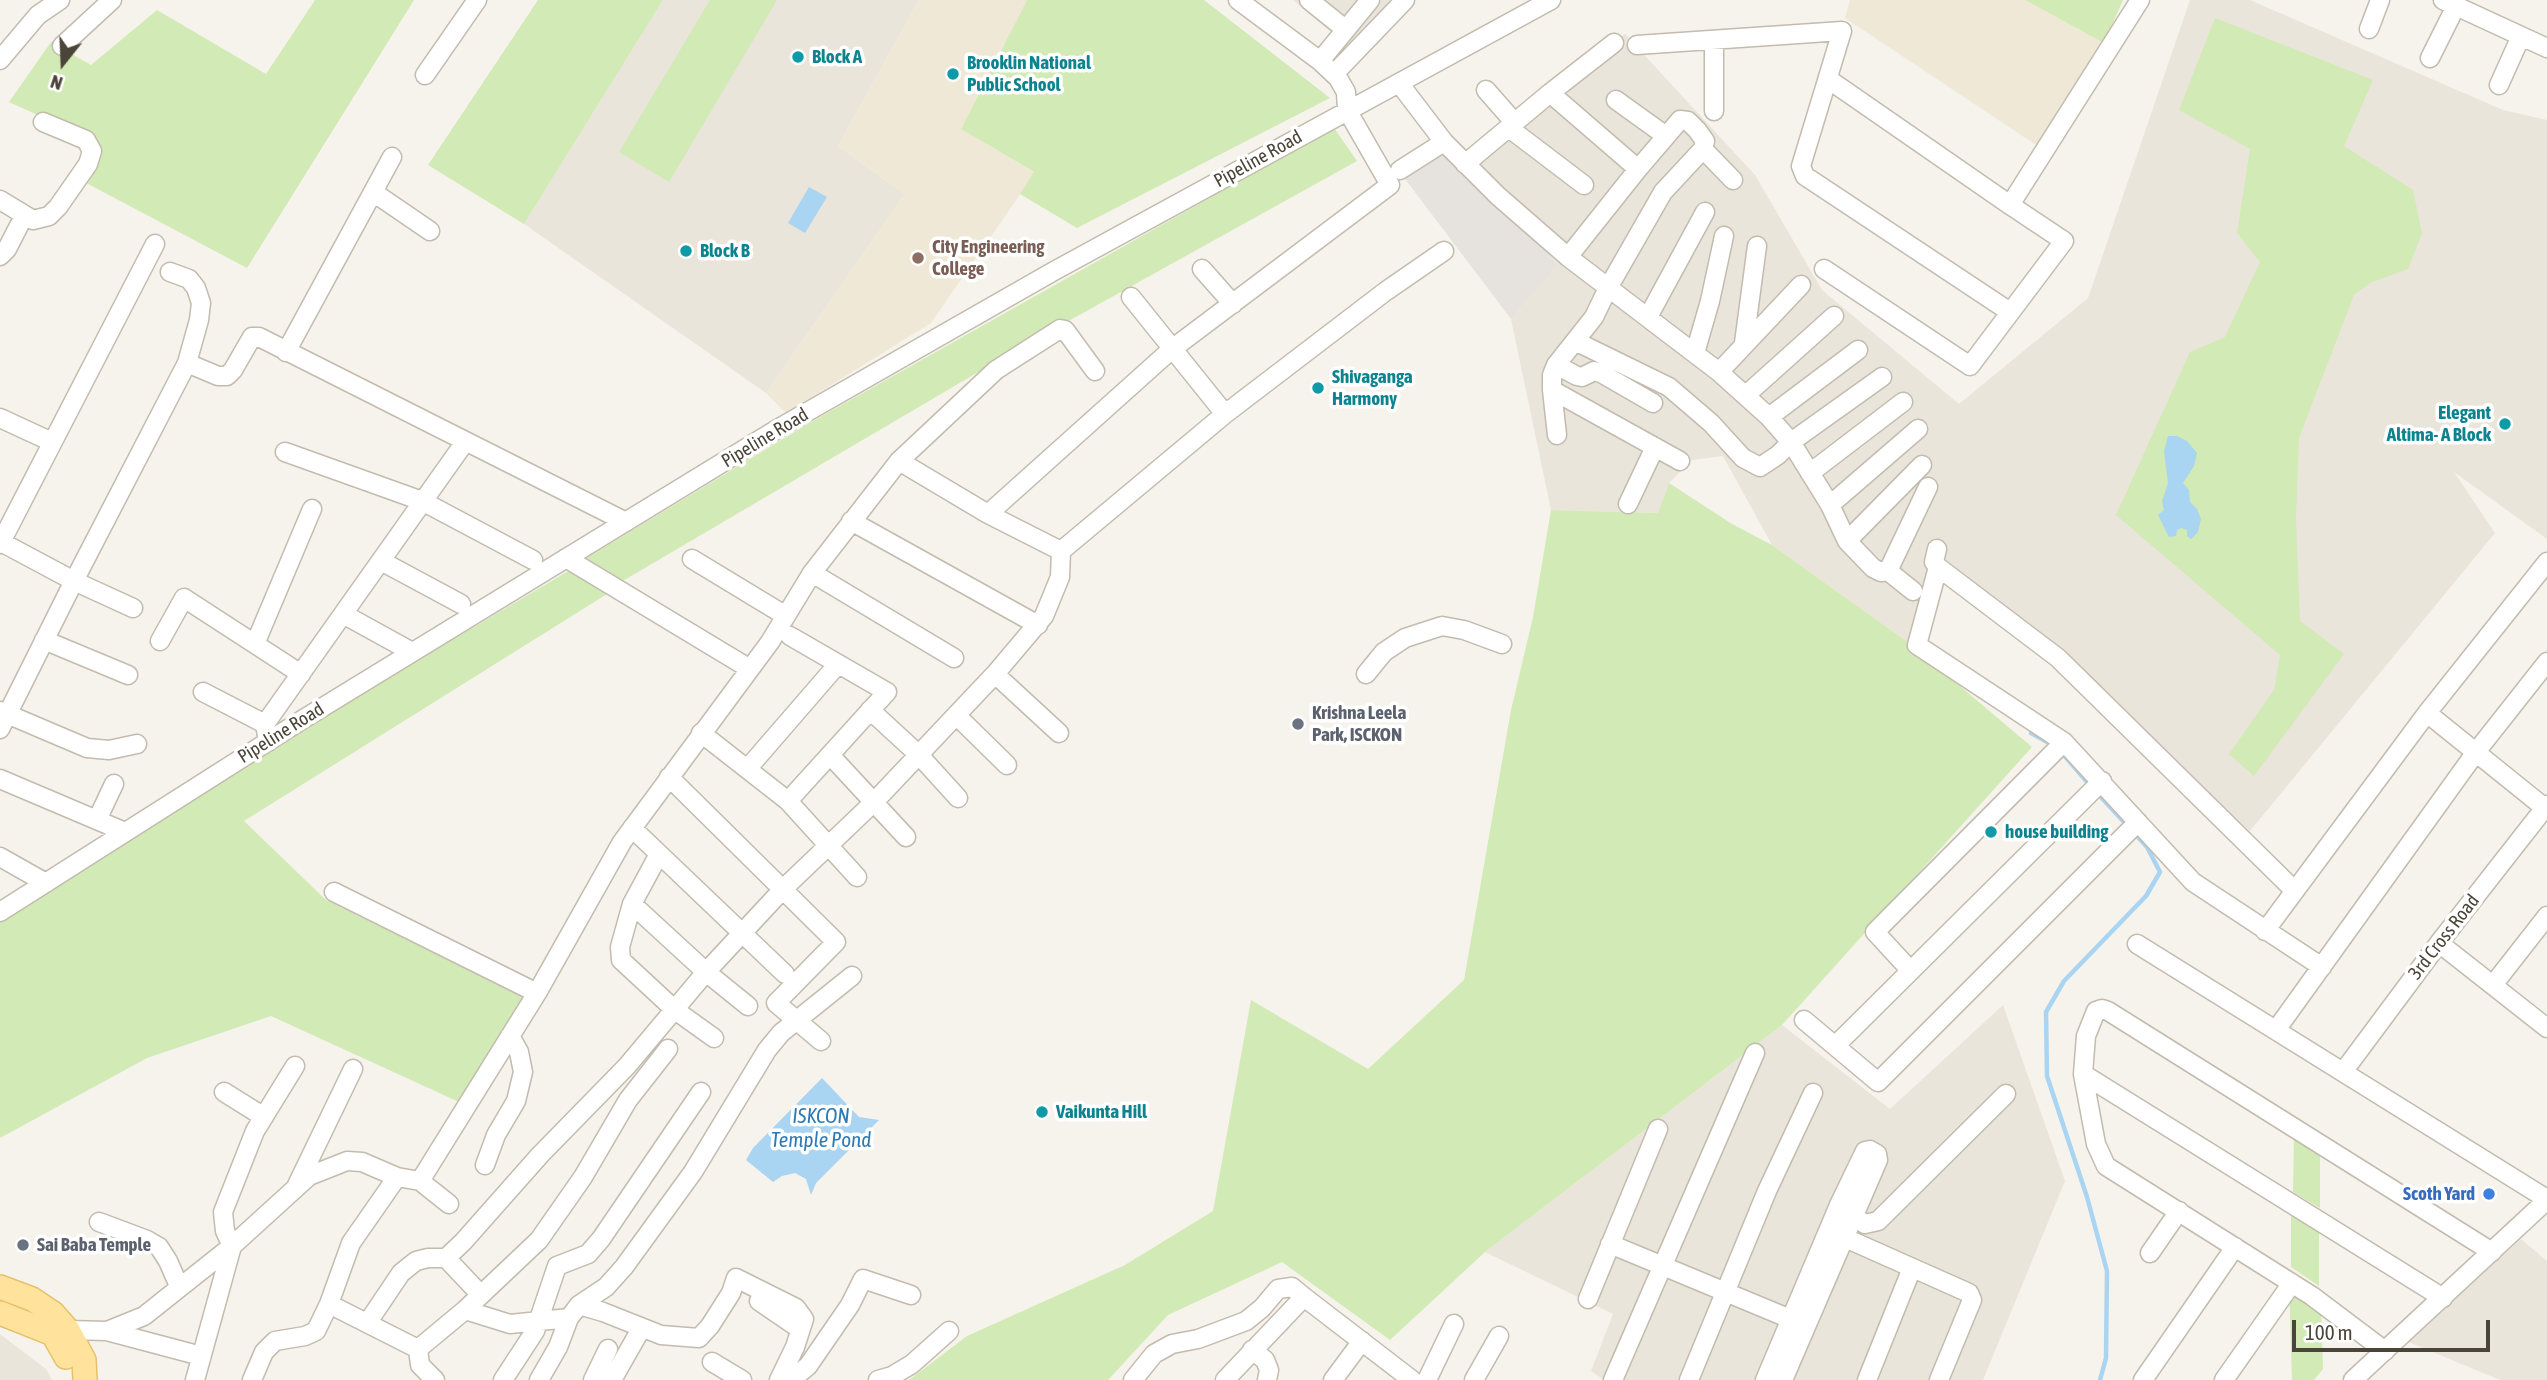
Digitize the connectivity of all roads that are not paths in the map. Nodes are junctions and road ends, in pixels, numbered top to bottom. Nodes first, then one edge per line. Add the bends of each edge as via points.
1 (60, 0) edge
2 (112, 0) edge
3 (477, 0) edge
4 (1238, 0) edge
5 (1309, 0) edge
6 (1370, 0) edge
7 (1405, 0) edge
8 (2140, 0) edge
9 (2380, 0) edge
10 (1539, 3) edge
11 (2449, 3) edge
12 (1345, 29) junction
13 (2369, 29) dead end
14 (2521, 36) junction
15 (1714, 40) junction
16 (1614, 43) dead end
17 (1637, 45) dead end
18 (62, 46) dead end
19 (2547, 48) edge
20 (2430, 58) dead end
21 (0, 60) edge
22 (1320, 61) junction
23 (1334, 74) junction
24 (425, 75) dead end
25 (1828, 79) junction
26 (1399, 83) junction
27 (2499, 85) dead end
28 (1486, 90) dead end
29 (1550, 93) junction
30 (1616, 100) dead end
31 (1347, 110) junction
32 (1714, 111) dead end
33 (43, 122) dead end
34 (1512, 126) junction
35 (1666, 136) junction
36 (1444, 142) junction
37 (1703, 149) junction
38 (391, 157) dead end
39 (1465, 164) junction
40 (1638, 169) junction
41 (1400, 170) dead end
42 (1733, 180) dead end
43 (1584, 185) dead end
44 (373, 192) junction
45 (0, 201) edge
46 (2010, 205) junction
47 (1705, 212) dead end
48 (24, 216) junction
49 (430, 231) dead end
50 (1724, 236) dead end
51 (155, 244) dead end
52 (1757, 246) dead end
53 (1444, 251) dead end
54 (0, 256) edge
55 (1568, 257) junction
56 (1824, 268) dead end
57 (1202, 269) dead end
58 (170, 272) dead end
59 (1801, 285) dead end
60 (1608, 288) junction
61 (1131, 297) dead end
62 (1233, 304) junction
63 (2010, 312) junction
64 (1834, 316) dead end
65 (1648, 317) junction
66 (1575, 341) junction
67 (1744, 343) junction
68 (1172, 349) junction
69 (1858, 350) dead end
70 (286, 352) junction
71 (1695, 352) junction
72 (187, 363) junction
73 (1556, 365) junction
74 (1095, 371) dead end
75 (1719, 372) junction
76 (1882, 377) dead end
77 (1552, 390) junction
78 (1745, 395) junction
79 (1903, 402) dead end
80 (1653, 403) dead end
81 (1225, 414) junction
82 (1769, 417) junction
83 (0, 418) edge
84 (1918, 429) dead end
85 (1556, 435) dead end
86 (52, 442) junction
87 (465, 442) junction
88 (1791, 442) junction
89 (1654, 447) junction
90 (285, 452) dead end
91 (899, 461) junction
92 (1680, 461) dead end
93 (1922, 465) dead end
94 (1810, 473) junction
95 (1928, 487) dead end
96 (422, 500) junction
97 (1628, 504) dead end
98 (1830, 505) junction
99 (312, 509) dead end
100 (8, 511) edge
101 (988, 514) junction
102 (851, 521) junction
103 (625, 522) junction
104 (1847, 541) junction
105 (1, 543) edge
106 (1937, 548) dead end
107 (1061, 551) junction
108 (566, 558) junction
109 (692, 559) dead end
110 (533, 560) dead end
111 (381, 561) junction
112 (2547, 562) edge
113 (1938, 567) junction
114 (1888, 571) junction
115 (812, 573) junction
116 (74, 580) junction
117 (1913, 591) dead end
118 (460, 604) dead end
119 (133, 608) dead end
120 (343, 614) junction
121 (786, 616) junction
122 (1038, 625) junction
123 (790, 636) dead end
124 (44, 640) junction
125 (160, 641) dead end
126 (255, 644) junction
127 (1502, 644) dead end
128 (412, 652) junction
129 (954, 658) dead end
130 (2547, 662) edge
131 (838, 664) junction
132 (750, 669) junction
133 (301, 674) junction
134 (996, 674) junction
135 (1366, 674) dead end
136 (128, 675) dead end
137 (203, 692) dead end
138 (870, 710) junction
139 (2427, 713) junction
140 (956, 715) junction
141 (2, 718) edge
142 (266, 733) junction
143 (702, 733) junction
144 (1059, 733) dead end
145 (2064, 742) junction
146 (137, 744) dead end
147 (2476, 752) junction
148 (830, 755) junction
149 (919, 755) junction
150 (1007, 765) dead end
151 (748, 768) junction
152 (669, 777) junction
153 (0, 779) edge
154 (2102, 781) junction
155 (114, 784) dead end
156 (958, 798) dead end
157 (788, 801) junction
158 (874, 802) junction
159 (2546, 806) edge
160 (97, 820) junction
161 (2138, 822) junction
162 (632, 828) junction
163 (125, 832) junction
164 (906, 837) dead end
165 (828, 845) junction
166 (659, 854) junction
167 (0, 857) edge
168 (857, 877) dead end
169 (46, 883) junction
170 (783, 888) junction
171 (2295, 891) junction
172 (334, 892) dead end
173 (632, 904) junction
174 (0, 912) edge
175 (2547, 916) edge
176 (2265, 931) junction
177 (742, 933) junction
178 (2439, 943) junction
179 (2137, 944) dead end
180 (2322, 967) junction
181 (1911, 971) junction
182 (706, 972) junction
183 (785, 974) dead end
184 (852, 976) dead end
185 (2493, 985) junction
186 (537, 993) junction
187 (748, 1006) dead end
188 (675, 1010) junction
189 (1804, 1020) dead end
190 (797, 1021) junction
191 (2547, 1028) edge
192 (2276, 1030) junction
193 (510, 1036) junction
194 (714, 1038) dead end
195 (821, 1041) dead end
196 (1835, 1046) junction
197 (668, 1049) dead end
198 (1755, 1053) dead end
199 (295, 1066) dead end
200 (353, 1069) dead end
201 (2343, 1072) junction
202 (2083, 1074) junction
203 (224, 1092) dead end
204 (701, 1092) dead end
205 (1813, 1093) dead end
206 (2006, 1094) dead end
207 (264, 1117) junction
208 (1658, 1129) dead end
209 (485, 1165) dead end
210 (397, 1177) junction
211 (420, 1181) junction
212 (295, 1188) junction
213 (2547, 1200) edge
214 (449, 1204) dead end
215 (2179, 1212) junction
216 (1853, 1216) junction
217 (99, 1222) dead end
218 (1843, 1237) junction
219 (1610, 1244) junction
220 (232, 1246) junction
221 (2235, 1247) junction
222 (2492, 1252) junction
223 (2150, 1253) dead end
224 (446, 1258) junction
225 (1662, 1265) junction
226 (1912, 1268) junction
227 (2292, 1283) junction
228 (179, 1286) junction
229 (0, 1287) edge
230 (1727, 1293) junction
231 (480, 1294) junction
232 (911, 1295) dead end
233 (1304, 1297) junction
234 (2443, 1298) junction
235 (1588, 1299) dead end
236 (759, 1301) dead end
237 (329, 1304) junction
238 (465, 1310) junction
239 (574, 1312) junction
240 (540, 1320) junction
241 (4, 1321) edge
242 (368, 1322) junction
243 (1798, 1322) junction
244 (1454, 1324) dead end
245 (641, 1329) junction
246 (800, 1329) junction
247 (107, 1331) junction
248 (949, 1331) dead end
249 (61, 1332) junction
250 (1499, 1336) dead end
251 (1362, 1341) junction
252 (418, 1349) junction
253 (608, 1349) dead end
254 (1252, 1350) junction
255 (2385, 1351) junction
256 (201, 1356) junction
257 (712, 1362) dead end
258 (1409, 1379) edge
259 (75, 1380) edge
260 (85, 1380) edge
261 (195, 1380) edge
262 (252, 1380) edge
263 (435, 1380) edge
264 (503, 1380) edge
265 (539, 1380) edge
266 (593, 1380) edge
267 (612, 1380) edge
268 (742, 1380) edge
269 (779, 1380) edge
270 (791, 1380) edge
271 (878, 1380) edge
272 (1133, 1380) edge
273 (1225, 1380) edge
274 (1267, 1380) edge
275 (1333, 1380) edge
276 (1427, 1380) edge
277 (1474, 1380) edge
278 (1613, 1380) edge
279 (1689, 1380) edge
280 (1765, 1380) edge
281 (1783, 1380) edge
282 (1867, 1380) edge
283 (1939, 1380) edge
284 (2143, 1380) edge
285 (2224, 1380) edge
286 (2353, 1380) edge

1 - 21 street via 38,15
2 - 18 street
3 - 24 street
4 - 22 street
5 - 12 street
6 - 12 street
7 - 23 street
8 - 46 street
9 - 13 street
10 - 26 street, Pipeline Road
11 - 14 street
11 - 20 street
12 - 22 street
14 - 19 street
14 - 27 street
15 - 17 street
15 - 25 street via 1842,31
15 - 32 street
16 - 29 street
22 - 23 street
23 - 31 street via 1346,92
25 - 46 street
25 - 63 street via 1801,166 1805,176
26 - 31 street, Pipeline Road
26 - 36 street
28 - 34 street
29 - 34 street
29 - 40 street
30 - 35 street
31 - 62 street via 1390,185
31 - 103 street, Pipeline Road via 779,428
33 - 48 street via 86,140 91,157 49,216 33,220
34 - 39 street
34 - 43 street
35 - 37 street via 1680,120 1688,121 1705,141
35 - 40 street
36 - 39 street
36 - 41 street
37 - 42 street
37 - 60 street via 1663,192
38 - 44 street
39 - 55 street
40 - 55 street
44 - 49 street
44 - 70 street
45 - 48 street
46 - 63 street via 2064,241
47 - 65 street
48 - 54 street
50 - 71 street
51 - 86 street
52 - 67 street
53 - 81 street
55 - 60 street
56 - 63 street via 1970,366
57 - 62 street
58 - 72 street via 189,279 201,303
59 - 67 street
60 - 65 street
60 - 66 street
61 - 68 street
62 - 68 street
64 - 78 street
65 - 71 street
66 - 73 street
66 - 88 street via 1669,387 1743,457 1760,467
67 - 75 street
68 - 81 street
68 - 101 street
69 - 82 street
70 - 72 street via 255,336 227,376
70 - 87 street
71 - 75 street
72 - 116 street
73 - 77 street
73 - 80 street via 1582,377 1601,373
74 - 91 street via 1060,329 996,370
75 - 78 street
76 - 88 street
77 - 85 street
77 - 89 street
78 - 82 street
79 - 94 street
81 - 107 street
82 - 88 street
83 - 86 street
84 - 98 street
86 - 100 street
87 - 96 street
87 - 103 street
88 - 94 street
89 - 92 street
89 - 97 street
90 - 96 street
91 - 101 street
91 - 102 street
93 - 104 street
94 - 98 street
95 - 114 street
96 - 110 street
96 - 111 street
98 - 104 street
99 - 126 street
100 - 105 street
101 - 107 street
102 - 115 street
102 - 122 street
103 - 108 street, Pipeline Road
104 - 114 street via 1873,568
105 - 116 street
106 - 113 street via 1934,562
107 - 122 street via 1060,576
108 - 128 street, Pipeline Road
108 - 132 street
109 - 121 street
111 - 118 street
111 - 120 street
112 - 139 street
113 - 145 street via 1917,645
113 - 171 street via 2058,659
114 - 117 street
115 - 121 street
115 - 129 street
116 - 119 street
116 - 124 street
120 - 128 street
120 - 133 street
121 - 132 street
122 - 134 street
123 - 131 street
124 - 136 street
124 - 141 street
125 - 126 street via 184,598
126 - 133 street
127 - 135 street via 1442,626 1405,638 1384,652
128 - 142 street, Pipeline Road
130 - 147 street
131 - 138 street via 887,692
131 - 151 street
132 - 143 street
133 - 142 street
134 - 140 street
134 - 144 street
137 - 142 street
138 - 148 street
138 - 149 street
139 - 147 street
139 - 171 street
140 - 149 street
140 - 150 street
141 - 146 street via 87,748 109,750
142 - 163 street, Pipeline Road
143 - 151 street
143 - 152 street
145 - 154 street
145 - 181 street via 1875,932
147 - 159 street
147 - 180 street
148 - 157 street
148 - 158 street
149 - 156 street
149 - 158 street
151 - 157 street
152 - 162 street
152 - 170 street
153 - 160 street
154 - 161 street
154 - 181 street
155 - 160 street
157 - 165 street
158 - 164 street
158 - 165 street
159 - 178 street, 3rd Cross Road
160 - 163 street
161 - 176 street via 2193,882
161 - 196 street via 1878,1082
162 - 166 street
162 - 186 street
163 - 169 street, Pipeline Road
165 - 168 street
165 - 170 street
166 - 173 street
166 - 177 street
167 - 169 street
169 - 174 street, Pipeline Road
170 - 177 street
170 - 190 street via 836,942 776,1003
171 - 176 street
172 - 186 street
173 - 182 street
173 - 188 street via 621,960
175 - 185 street
176 - 180 street
177 - 182 street
177 - 183 street
178 - 185 street
178 - 201 street, 3rd Cross Road
179 - 192 street
180 - 192 street
181 - 196 street
182 - 187 street
182 - 188 street
184 - 190 street
185 - 191 street
186 - 193 street
188 - 194 street
188 - 224 street
189 - 196 street
190 - 195 street
190 - 239 street via 767,1050 693,1172 624,1267
192 - 201 street
193 - 209 street via 523,1072 516,1101
193 - 211 street
197 - 231 street via 628,1100 539,1240
198 - 225 street
199 - 207 street
200 - 212 street
201 - 213 street
202 - 215 street via 2096,1144 2106,1166
202 - 222 street via 2089,1026 2096,1011 2102,1009
202 - 234 street
203 - 207 street
204 - 240 street via 589,1254 557,1266
205 - 230 street via 1767,1191
206 - 216 street via 1878,1221 1865,1224
207 - 220 street via 223,1212
208 - 219 street
210 - 211 street
210 - 212 street via 362,1162 347,1161 309,1176
210 - 237 street via 351,1243
211 - 214 street
212 - 220 street
213 - 222 street
215 - 221 street
215 - 223 street
216 - 218 street
216 - 243 street via 1878,1160 1870,1150 1865,1151 1839,1205
217 - 228 street via 159,1247
218 - 226 street
218 - 243 street
219 - 225 street
219 - 235 street
220 - 228 street
220 - 256 street
221 - 227 street
221 - 284 street
222 - 234 street
224 - 231 street
224 - 242 street via 416,1261 401,1273
225 - 230 street
225 - 278 street
226 - 282 street
226 - 283 street via 1969,1293 1972,1300
227 - 255 street
227 - 285 street
228 - 247 street via 144,1316
229 - 249 main road via 53,1313
230 - 243 street
230 - 279 street
231 - 238 street
232 - 270 street via 863,1279 808,1366
233 - 251 street
233 - 254 street
233 - 272 street via 1292,1287 1278,1289 1246,1321 1154,1354
234 - 255 street
236 - 246 street
237 - 242 street
237 - 262 street via 316,1331 275,1341 264,1352
238 - 240 street via 510,1324
238 - 252 street
239 - 240 street
239 - 245 street via 615,1316
239 - 265 street
240 - 264 street
241 - 249 main road
242 - 252 street
243 - 280 street
243 - 281 street
244 - 276 street
245 - 246 street via 699,1338 731,1293 736,1278 796,1308 804,1319
245 - 267 street
246 - 269 street
247 - 249 street
247 - 256 street
248 - 271 street via 912,1364
249 - 259 main road
249 - 260 main road via 84,1360
250 - 277 street
251 - 258 street
251 - 275 street
252 - 263 street via 420,1365
253 - 266 street
254 - 273 street
254 - 274 street via 1265,1360
255 - 286 street
256 - 261 street
257 - 268 street

